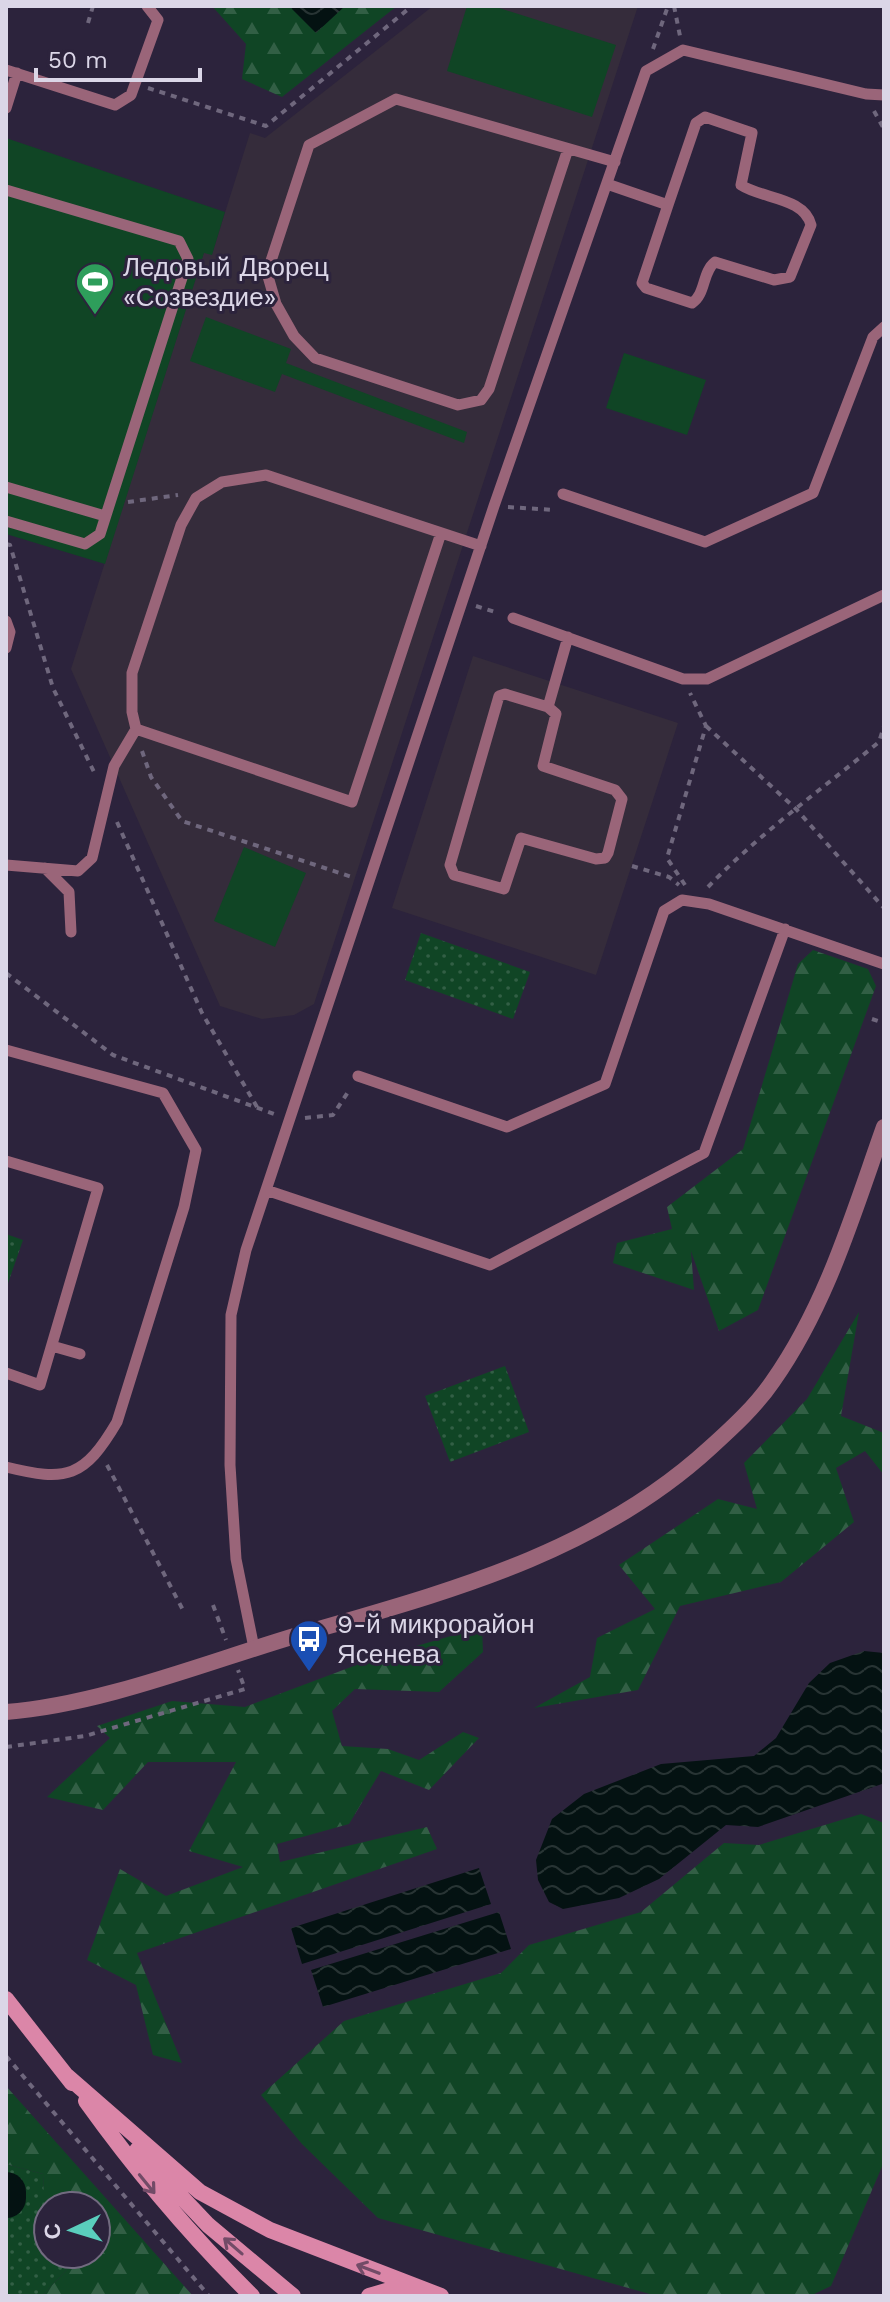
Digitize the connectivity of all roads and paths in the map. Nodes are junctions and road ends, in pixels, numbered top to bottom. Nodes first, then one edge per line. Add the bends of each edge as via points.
1 (93, 6) edge
2 (147, 6) edge
3 (412, 6) edge
4 (671, 6) edge
5 (88, 23) dead end
6 (683, 50) junction
7 (646, 71) junction
8 (12, 72) edge
9 (134, 84) junction
10 (884, 95) edge
11 (6, 108) edge
12 (568, 149) junction
13 (615, 162) junction
14 (607, 184) junction
15 (6, 190) edge
16 (668, 205) junction
17 (884, 327) edge
18 (6, 487) edge
19 (205, 492) junction
20 (563, 494) joint
21 (494, 506) junction
22 (106, 511) junction
23 (6, 521) edge
24 (441, 533) junction
25 (6, 544) edge
26 (481, 546) junction
27 (884, 595) edge
28 (462, 602) junction
29 (513, 618) joint
30 (6, 621) edge
31 (568, 637) junction
32 (6, 648) edge
33 (683, 679) junction
34 (548, 707) junction
35 (706, 726) junction
36 (884, 726) edge
37 (136, 729) junction
38 (106, 798) junction
39 (797, 810) junction
40 (6, 865) edge
41 (632, 866) dead end
42 (44, 868) junction
43 (368, 883) junction
44 (695, 900) junction
45 (884, 908) edge
46 (785, 929) junction
47 (71, 932) dead end
48 (884, 964) edge
49 (6, 973) edge
50 (872, 1019) dead end
51 (884, 1023) edge
52 (6, 1050) edge
53 (358, 1076) joint
54 (257, 1107) junction
55 (290, 1119) junction
56 (884, 1127) edge
57 (6, 1161) edge
58 (266, 1190) junction
59 (52, 1346) junction
60 (80, 1354) dead end
61 (6, 1373) edge
62 (100, 1452) junction
63 (6, 1467) edge
64 (184, 1612) dead end
65 (254, 1648) junction
66 (6, 1712) edge
67 (6, 1999) edge
68 (6, 2056) edge
69 (67, 2076) junction
70 (202, 2290) junction
71 (199, 2296) edge
72 (209, 2296) edge
73 (252, 2296) edge
74 (293, 2296) edge
75 (369, 2296) edge
76 (430, 2296) edge
77 (441, 2296) edge

1 - 5 path
2 - 9 lane via 158,20
3 - 9 path via 266,126
4 - 6 path
4 - 7 path
6 - 7 lane
6 - 10 lane
7 - 13 lane
8 - 9 lane via 115,105 131,95
8 - 11 lane
12 - 12 lane via 481,400 458,405 315,358 294,336 267,273 309,145 396,99
12 - 13 lane
13 - 14 lane
14 - 16 lane
14 - 21 lane
15 - 22 lane via 179,241 185,248 187,270
16 - 16 lane via 696,123 705,117 752,133 741,185 805,210 811,225 790,277 774,280 715,262 692,303 642,283
17 - 20 lane via 873,337 813,493 705,542
18 - 22 lane
19 - 22 path
19 - 24 lane via 243,476 266,475
19 - 37 lane via 188,508 132,673
20 - 21 path via 556,510
21 - 26 lane
22 - 23 lane via 100,534 85,544
24 - 26 lane
24 - 37 lane via 352,802
25 - 38 path via 53,688
26 - 28 lane
27 - 33 lane via 707,679
28 - 29 path
28 - 43 lane
29 - 31 lane
30 - 32 lane
31 - 33 lane
31 - 34 lane
33 - 35 path
34 - 34 lane via 499,696 450,865 454,875 504,889 521,838 596,859 608,853 622,799 615,790 546,769 543,761 556,714
35 - 39 path
35 - 44 path via 667,858
36 - 39 path via 879,742
37 - 38 lane via 114,766
37 - 43 path via 151,777 182,821
38 - 42 lane via 92,858 78,871
38 - 54 path via 202,1013
39 - 44 path via 749,844
39 - 45 path
40 - 42 lane
41 - 44 path via 669,877
42 - 47 lane via 69,892
43 - 55 lane
44 - 46 lane
44 - 53 lane via 674,903 664,911 605,1084 507,1127
46 - 48 lane
46 - 58 lane via 704,1153 490,1265
49 - 54 path via 113,1055
50 - 51 path
52 - 62 lane via 163,1093 196,1150 184,1207 127,1369 117,1422
53 - 55 path via 333,1115
54 - 55 path
55 - 58 lane
56 - 65 street via 837,1263 804,1330 772,1382 680,1476 629,1512 559,1550 467,1585
57 - 59 lane via 98,1188
58 - 65 lane via 231,1315 230,1465 236,1559
59 - 60 lane
59 - 61 lane via 40,1385
62 - 63 lane via 70,1473 47,1477
62 - 64 path
65 - 66 street via 77,1701
67 - 69 main road
68 - 70 path
69 -> 73 main road via 143,2180
74 -> 69 main road via 208,2225
77 -> 69 main road via 270,2230 200,2192
70 - 71 path
70 - 72 path
75 - 76 main road via 393,2289

